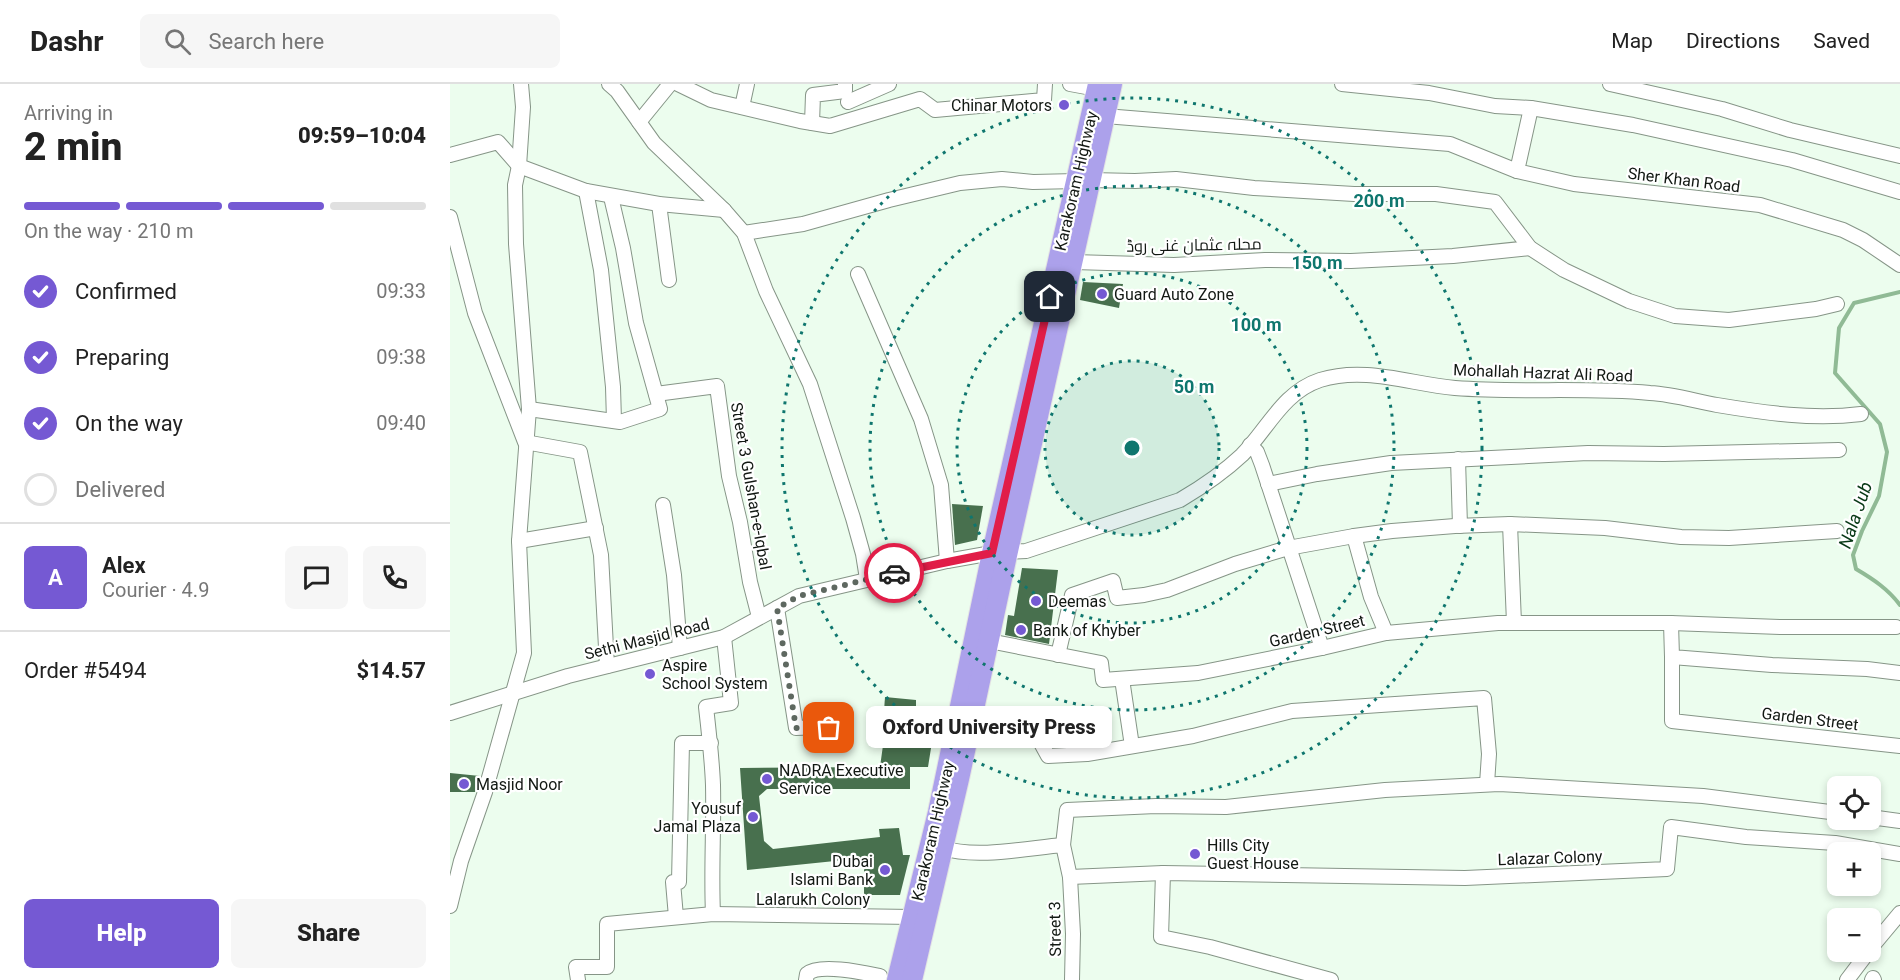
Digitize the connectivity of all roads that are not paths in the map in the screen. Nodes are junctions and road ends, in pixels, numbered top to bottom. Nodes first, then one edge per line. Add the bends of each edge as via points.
1 (521, 84) edge
2 (609, 84) edge
3 (670, 84) edge
4 (678, 84) edge
5 (747, 84) edge
6 (845, 84) edge
7 (889, 84) edge
8 (1045, 84) edge
9 (1070, 84) edge
10 (1342, 84) edge
11 (1610, 84) edge
12 (1102, 86) edge
13 (848, 102) dead end
14 (742, 107) junction
15 (1531, 108) junction
16 (1105, 116) junction
17 (639, 122) junction
18 (812, 123) junction
19 (450, 155) edge
20 (1900, 156) edge
21 (519, 166) junction
22 (1517, 171) junction
23 (1083, 180) junction
24 (586, 191) junction
25 (1900, 192) edge
26 (611, 197) junction
27 (659, 204) junction
28 (724, 210) junction
29 (450, 217) edge
30 (744, 233) junction
31 (1530, 248) junction
32 (1074, 262) junction
33 (1900, 266) edge
34 (858, 274) dead end
35 (669, 280) dead end
36 (1837, 304) dead end
37 (656, 394) junction
38 (529, 409) junction
39 (1862, 414) dead end
40 (614, 421) junction
41 (525, 442) junction
42 (1250, 445) junction
43 (1839, 450) dead end
44 (1458, 459) junction
45 (1268, 484) junction
46 (663, 505) dead end
47 (1510, 524) junction
48 (1460, 526) junction
49 (596, 528) junction
50 (1837, 531) dead end
51 (1354, 536) junction
52 (519, 541) junction
53 (1288, 548) junction
54 (1000, 552) junction
55 (947, 561) junction
56 (867, 579) junction
57 (777, 608) junction
58 (759, 617) junction
59 (1514, 623) junction
60 (1671, 623) junction
61 (1896, 627) dead end
62 (1386, 633) junction
63 (724, 637) junction
64 (989, 640) junction
65 (680, 648) junction
66 (1322, 648) junction
67 (1059, 655) junction
68 (1672, 657) junction
69 (607, 666) junction
70 (1900, 673) edge
71 (1122, 678) junction
72 (964, 688) junction
73 (514, 692) junction
74 (450, 713) edge
75 (843, 726) dead end
76 (970, 729) junction
77 (711, 743) junction
78 (1132, 746) junction
79 (1900, 746) edge
80 (1487, 784) junction
81 (950, 786) junction
82 (1827, 812) edge
83 (1881, 818) edge
84 (1900, 821) edge
85 (1063, 845) junction
86 (943, 848) junction
87 (1900, 854) edge
88 (455, 861) edge
89 (1163, 873) junction
90 (1070, 877) junction
91 (918, 893) junction
92 (450, 906) edge
93 (1900, 913) edge
94 (713, 914) junction
95 (676, 917) junction
96 (912, 917) junction
97 (1881, 936) edge
98 (1861, 962) edge
99 (889, 978) edge
100 (578, 980) edge
101 (806, 980) edge
102 (912, 980) edge
103 (1072, 980) edge
104 (1331, 980) edge
105 (1847, 980) edge

1 - 21 street
2 - 17 street
3 - 17 street
4 - 14 street via 711,100
5 - 14 street
6 - 18 street via 845,91 813,95
7 - 13 street
8 - 18 street via 1044,99 935,110 920,99 830,126
9 - 12 street
10 - 15 street
11 - 20 street
12 - 16 highway, Karakoram Highway
12 - 23 highway, Karakoram Highway
14 - 18 street
15 - 22 street
15 - 25 street via 1633,125 1792,160
16 - 22 street, Sher Khan Road via 1450,144
16 - 23 highway, Karakoram Highway
17 - 28 street via 654,143
19 - 21 street via 498,142
21 - 24 street
21 - 38 street via 515,185 516,244
22 - 33 street, Sher Khan Road via 1574,184 1760,205 1843,230
23 - 30 street via 960,183 803,224
23 - 31 street via 1176,179 1354,194 1436,194 1495,202
23 - 32 highway, Karakoram Highway
23 - 54 highway, Karakoram Highway
24 - 26 street
24 - 40 street via 601,270
26 - 27 street
26 - 37 street via 636,323
27 - 28 street
27 - 35 street
28 - 30 street
29 - 41 street via 476,313
30 - 56 street via 766,291 810,384 853,518
31 - 32 street, محلہ عثمان غنی روڈ via 1350,261 1265,260 1173,266
31 - 36 street via 1564,270 1618,296 1675,316 1729,320
32 - 54 highway, Karakoram Highway
34 - 55 street via 921,420 940,485
37 - 40 street via 660,409
37 - 58 street, Street 3 Gulshan-e-Iqbal via 717,386 729,476
38 - 40 street
38 - 41 street
39 - 42 street, Mohallah Hazrat Ali Road via 1794,416 1651,393 1466,389 1357,375 1320,380 1305,387 1280,408
41 - 49 street via 580,452
41 - 52 street
42 - 45 street via 1257,452
42 - 54 street, Mohallah Hazrat Ali Road via 1215,477 1180,500 1026,551
43 - 44 street
44 - 45 street via 1391,463
44 - 48 street
45 - 53 street
46 - 65 street
47 - 48 street
47 - 50 street via 1605,528 1681,537
47 - 59 street
48 - 51 street
49 - 52 street
49 - 69 street via 602,555
51 - 53 street
51 - 62 street
52 - 73 street via 524,653
53 - 66 street
53 - 67 street via 1167,590 1117,598 1113,581 1072,595
54 - 55 street, Sethi Masjid Road
54 - 64 highway, Karakoram Highway
54 - 72 highway, Karakoram Highway
55 - 56 street, Sethi Masjid Road
56 - 57 street, Sethi Masjid Road via 799,596
57 - 58 street, Sethi Masjid Road
57 - 75 street via 796,728
58 - 63 street, Sethi Masjid Road
59 - 60 street, Garden Street
59 - 62 street, Garden Street
60 - 61 street, Garden Street
60 - 68 street, Garden Street
62 - 66 street, Garden Street
63 - 65 street, Sethi Masjid Road
63 - 77 street via 731,703 706,707
64 - 67 street, Garden Street
64 - 76 highway, Karakoram Highway
65 - 69 street, Sethi Masjid Road
66 - 71 street, Garden Street via 1198,673
67 - 71 street, Garden Street via 1101,663 1103,680
68 - 70 street
68 - 79 street, Garden Street via 1672,721
69 - 73 street, Sethi Masjid Road
71 - 78 street
72 - 81 highway, Karakoram Highway
72 - 91 highway via 954,695 930,788 915,872
73 - 74 street, Sethi Masjid Road
73 - 88 street via 485,792
76 - 78 street via 1037,736 1048,756
76 - 81 highway, Karakoram Highway
77 - 94 street
77 - 95 street via 682,743 679,882 674,882
78 - 80 street via 1193,736 1292,711 1484,698 1489,754
80 - 82 street via 1703,796
80 - 85 street via 1226,807 1067,810
81 - 86 highway, Karakoram Highway
81 - 91 highway, Karakoram Highway
83 - 84 street
85 - 86 street via 972,853
85 - 90 street
86 - 102 highway, Karakoram Highway
87 - 89 street, Lalazar Colony via 1835,843 1671,827 1667,869 1465,878
88 - 92 street
89 - 90 street, Lalazar Colony
89 - 104 street via 1161,937
90 - 103 street, Street 3
91 - 96 highway, Karakoram Highway
93 - 97 street
94 - 95 street, Lalarukh Colony
94 - 96 street, Lalarukh Colony
95 - 100 street, Lalarukh Colony via 607,924 607,967 576,967
96 - 99 highway, Karakoram Highway
98 - 105 street
99 - 101 street via 855,970 816,970 807,974

